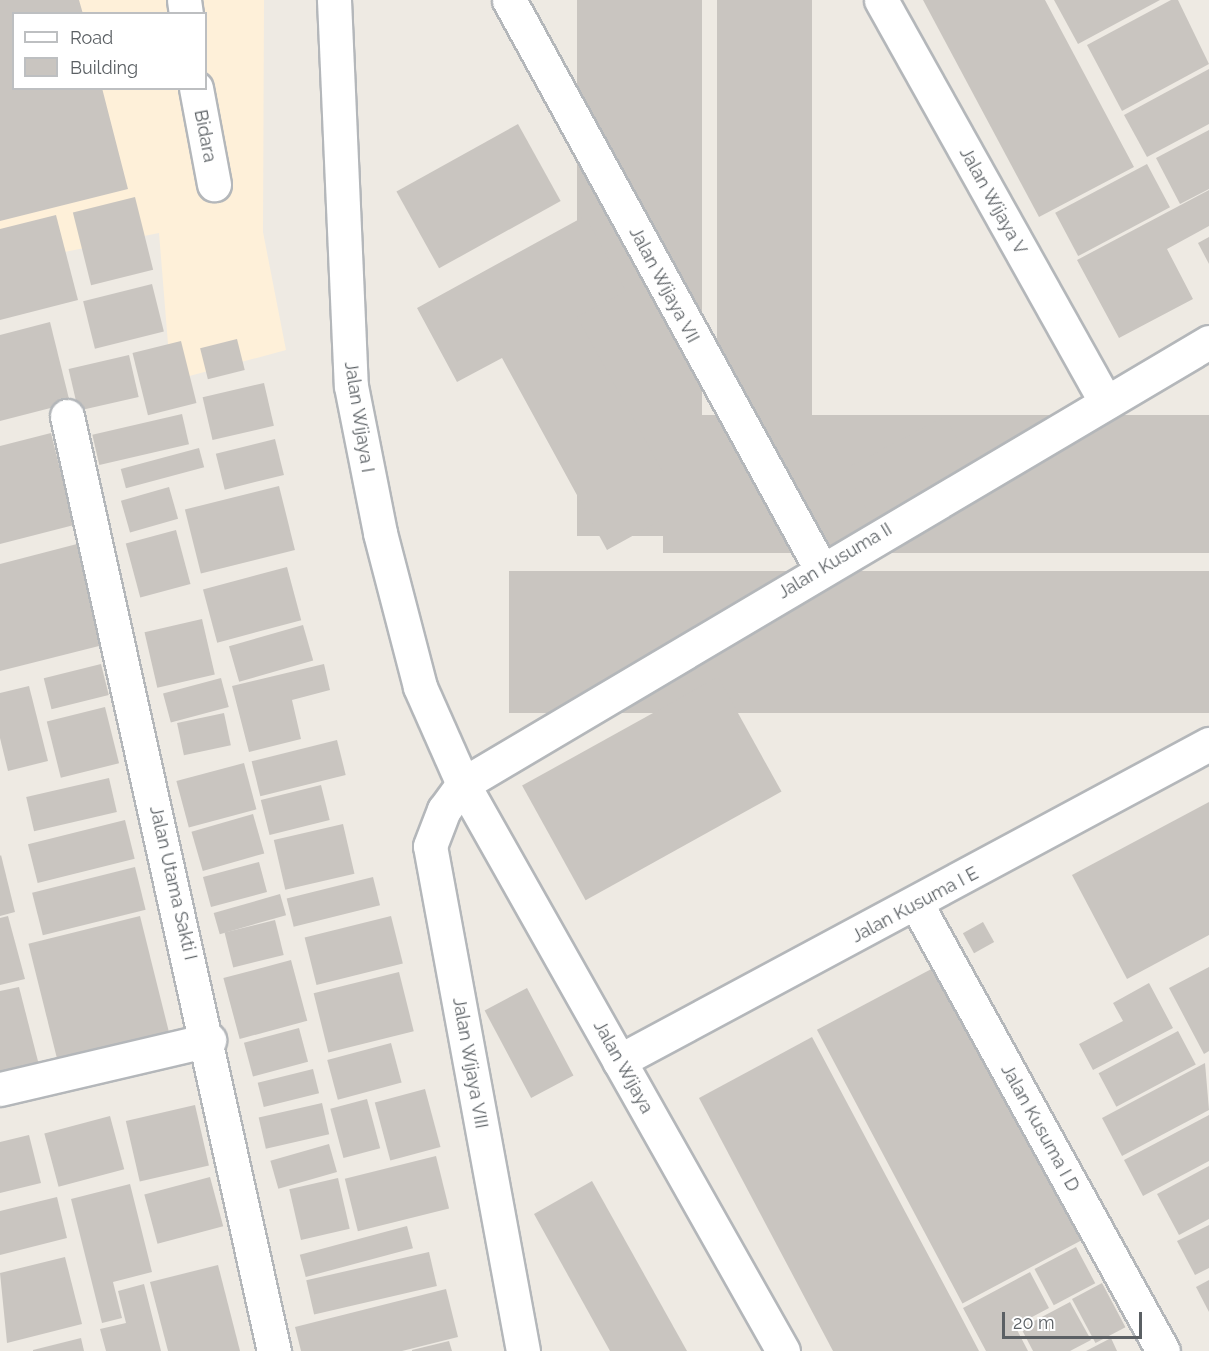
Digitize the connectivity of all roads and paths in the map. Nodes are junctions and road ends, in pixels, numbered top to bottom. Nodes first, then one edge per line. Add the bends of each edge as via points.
1 (334, 0) edge
2 (510, 0) edge
3 (882, 0) edge
4 (196, 90) edge
5 (214, 184) dead end
6 (1209, 342) edge
7 (1106, 402) junction
8 (67, 416) dead end
9 (822, 569) junction
10 (1209, 744) edge
11 (463, 784) junction
12 (917, 905) junction
13 (209, 1040) junction
14 (619, 1061) junction
15 (0, 1089) edge
16 (274, 1351) edge
17 (523, 1351) edge
18 (783, 1351) edge
19 (1162, 1351) edge

1 - 11 street, Jalan Wijaya I via 351,386 380,533 420,687
2 - 9 street, Jalan Wijaya VII
3 - 7 street, Jalan Wijaya V
4 - 5 street, Bidara
6 - 7 street, Jalan Kusuma II
7 - 9 street, Jalan Kusuma II
8 - 13 street, Jalan Utama Sakti I
9 - 11 street, Jalan Kusuma II
10 - 12 street, Jalan Kusuma I E
11 - 14 street, Jalan Wijaya
11 - 17 street, Jalan Wijaya VIII via 435,823 430,846
12 - 14 street, Jalan Kusuma I E
12 - 19 street, Jalan Kusuma I D
13 - 15 street
13 - 16 street, Jalan Utama Sakti I
14 - 18 street, Jalan Wijaya

